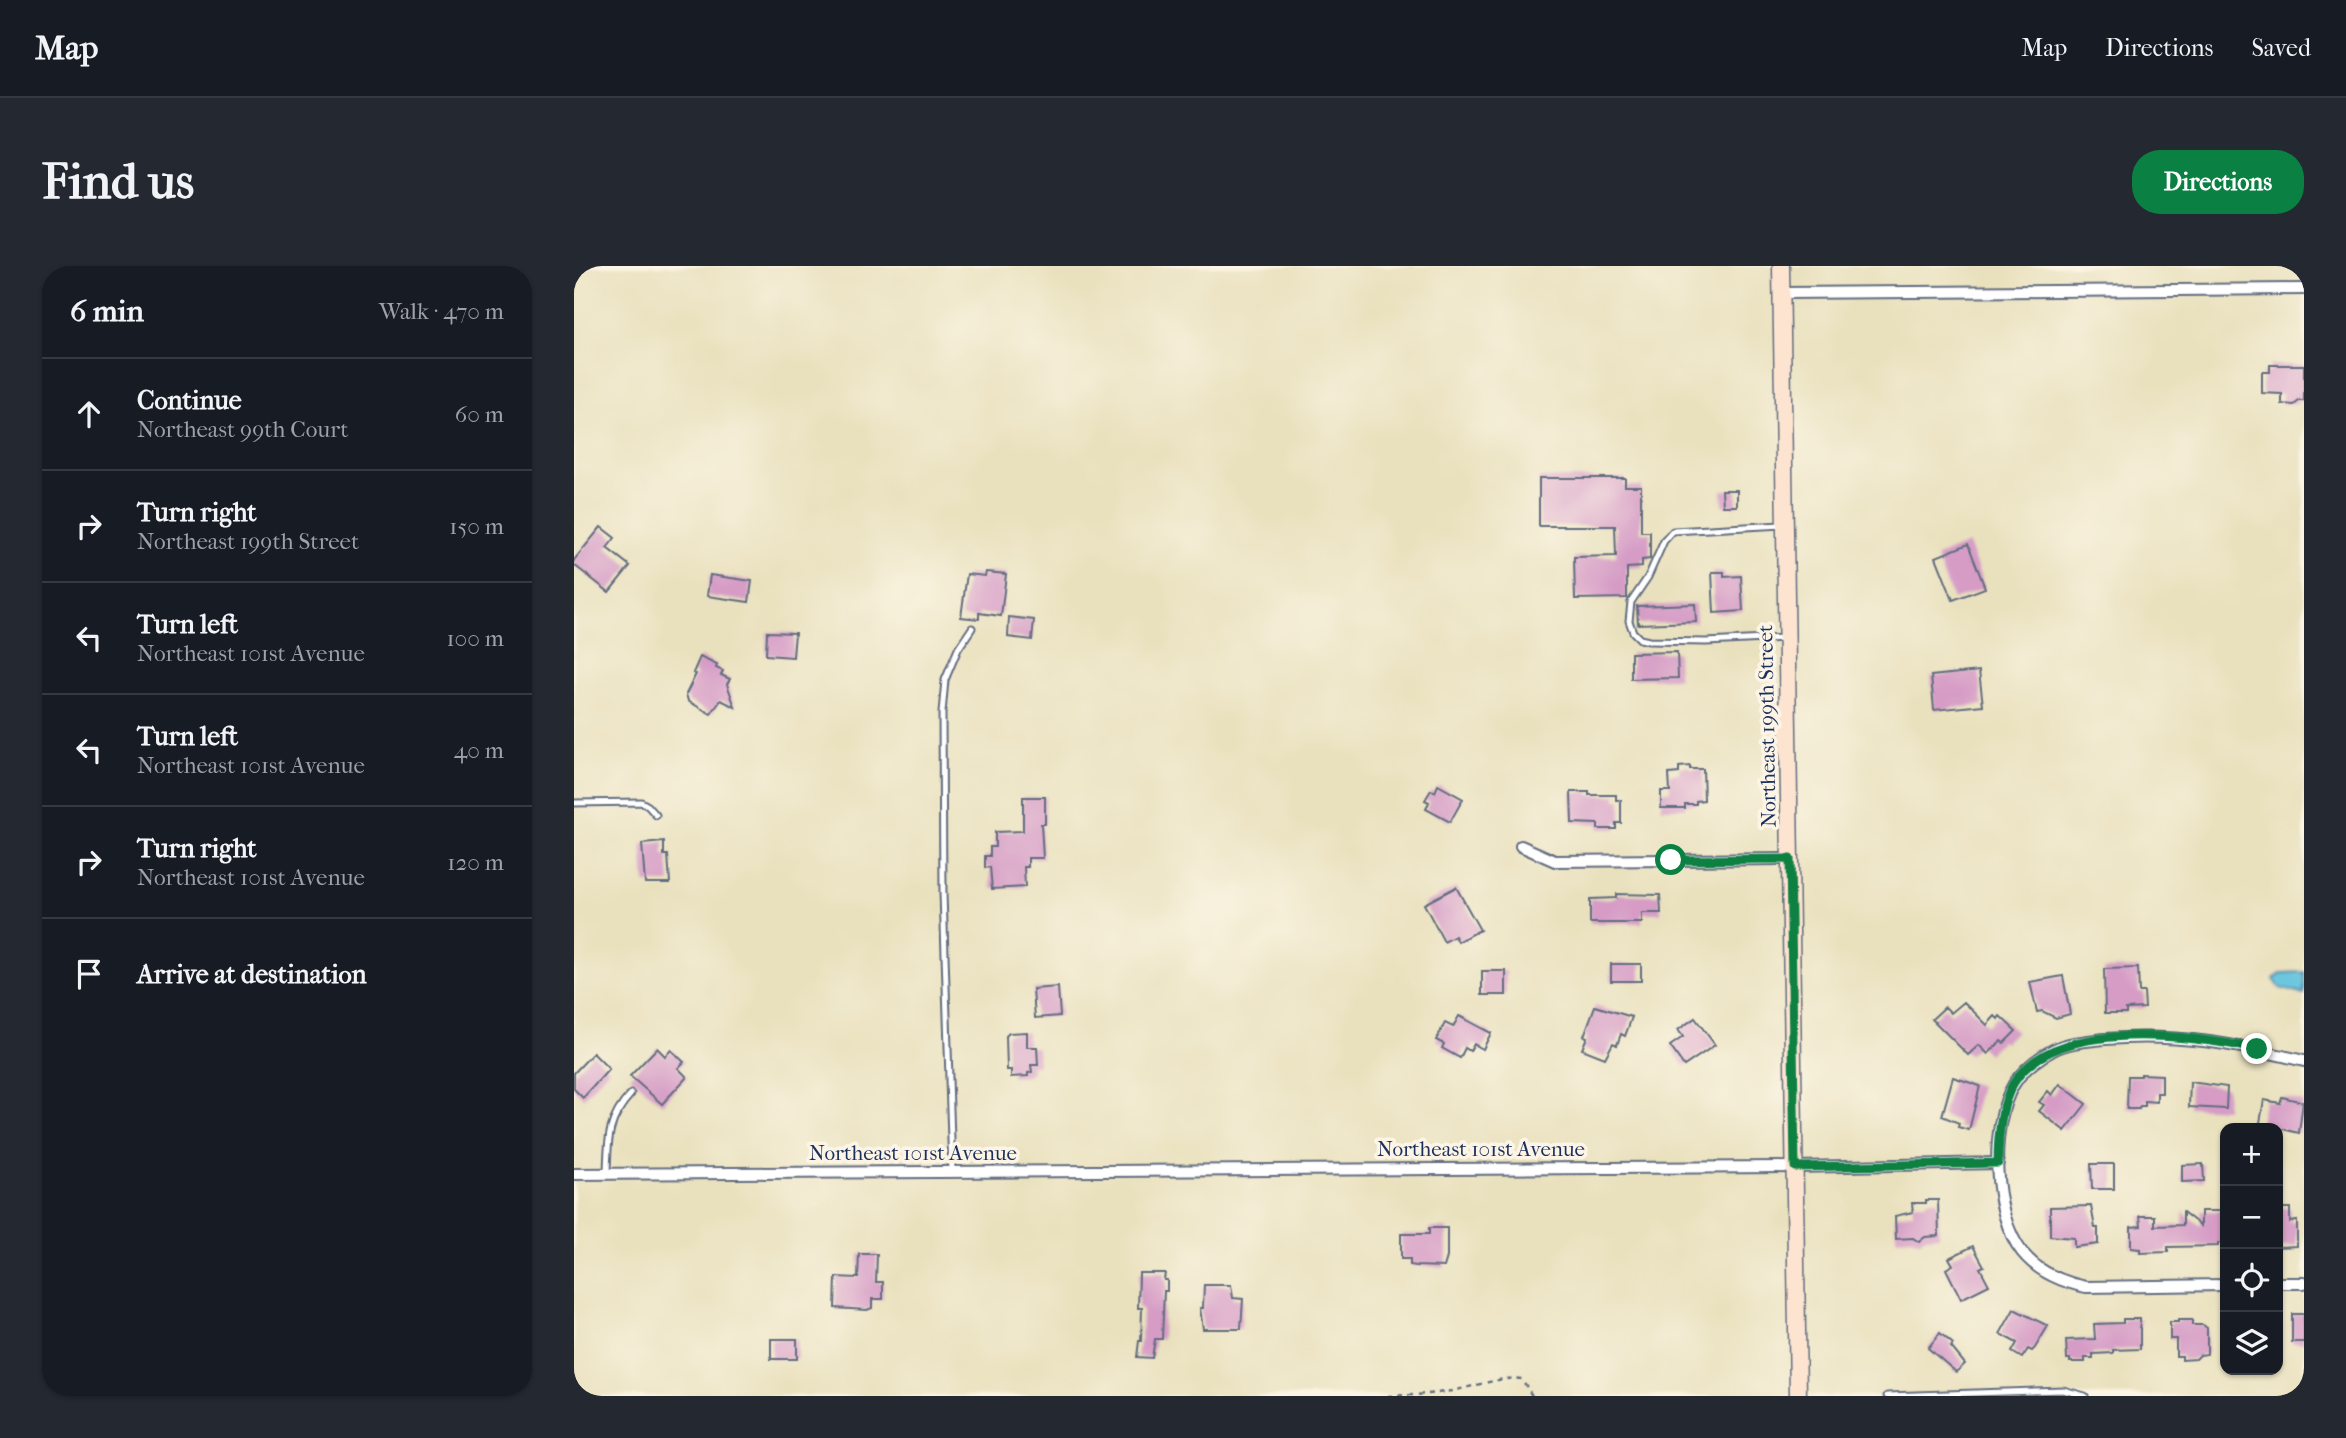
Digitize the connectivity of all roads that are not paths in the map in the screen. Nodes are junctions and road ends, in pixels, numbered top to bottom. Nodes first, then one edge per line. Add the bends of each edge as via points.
1 (1781, 266) edge
2 (2304, 289) edge
3 (1782, 293) junction
4 (1785, 525) junction
5 (971, 628) dead end
6 (1787, 638) junction
7 (574, 803) edge
8 (656, 815) dead end
9 (1521, 846) dead end
10 (1790, 859) junction
11 (2304, 1061) edge
12 (631, 1094) dead end
13 (1998, 1163) junction
14 (1795, 1167) junction
15 (952, 1171) junction
16 (574, 1174) edge
17 (607, 1174) junction
18 (2283, 1283) edge
19 (2304, 1283) edge
20 (2220, 1285) edge
21 (1929, 1395) edge
22 (1798, 1396) edge
23 (1887, 1396) edge
24 (2085, 1396) edge

1 - 3 main road, Northeast 199th Street
2 - 3 street
3 - 4 main road, Northeast 199th Street
4 - 6 main road, Northeast 199th Street
4 - 6 lane via 1673,531 1631,603 1629,621 1633,632 1649,641
5 - 15 lane via 946,680 942,713
6 - 10 main road, Northeast 199th Street
7 - 8 lane via 641,802
9 - 10 street via 1555,861
10 - 14 main road, Northeast 199th Street
11 - 13 street via 2226,1043 2161,1036 2055,1048 2037,1059 2013,1085 2000,1124
12 - 17 lane via 610,1129
13 - 14 street, Northeast 101st Avenue
13 - 20 street via 2004,1216 2012,1235 2022,1252 2049,1274 2086,1287
14 - 15 street, Northeast 101st Avenue
14 - 22 main road, Northeast 199th Street
15 - 17 street, Northeast 101st Avenue
16 - 17 street, Northeast 101st Avenue
18 - 19 street
21 - 23 lane
21 - 24 lane via 2063,1390

